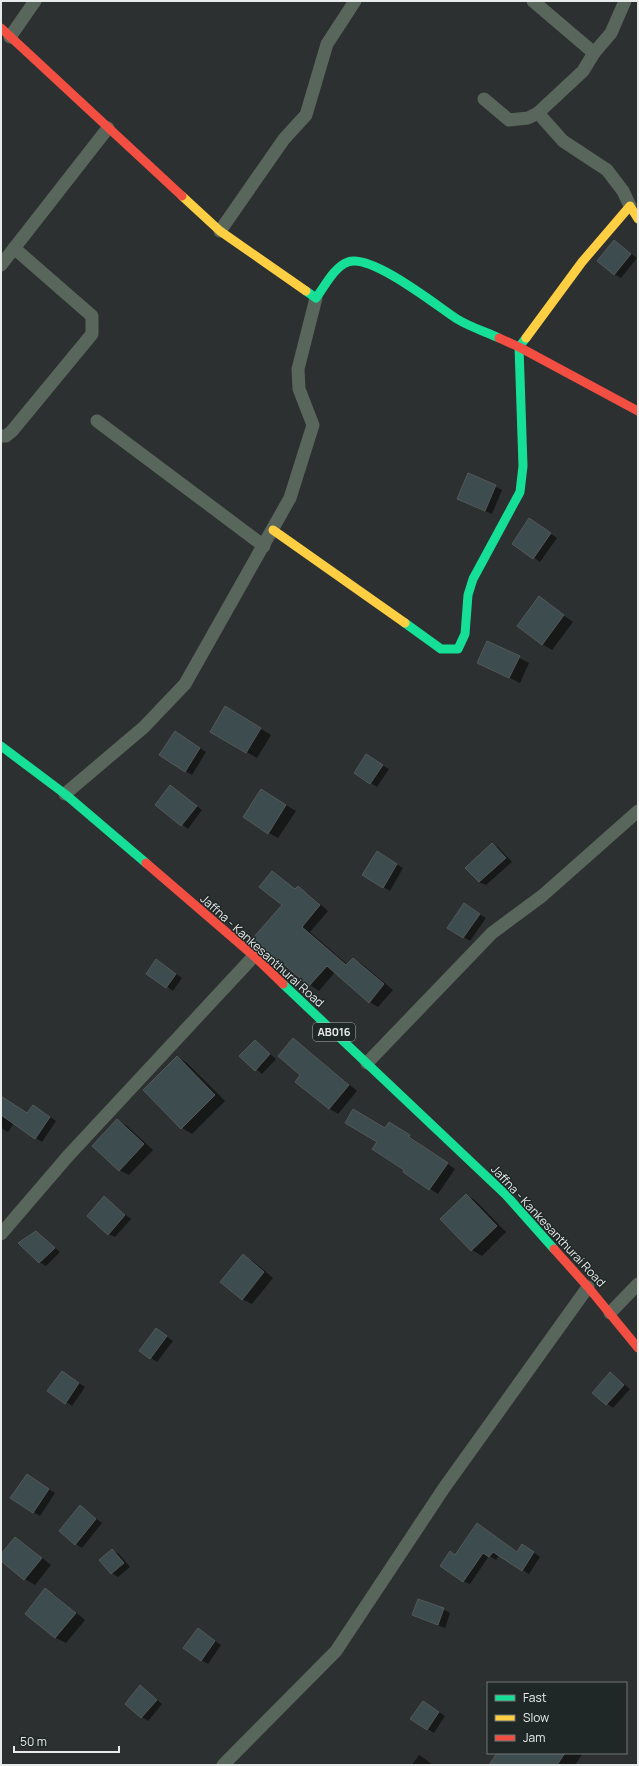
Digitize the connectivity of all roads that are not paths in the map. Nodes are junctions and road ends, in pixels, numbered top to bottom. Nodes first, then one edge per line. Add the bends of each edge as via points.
1 (35, 1) edge
2 (355, 1) edge
3 (533, 1) edge
4 (625, 1) edge
5 (6, 33) edge
6 (594, 53) junction
7 (484, 99) dead end
8 (538, 113) junction
9 (108, 128) junction
10 (630, 206) junction
11 (638, 219) edge
12 (220, 231) junction
13 (14, 248) junction
14 (1, 265) edge
15 (316, 298) junction
16 (519, 347) junction
17 (638, 411) edge
18 (97, 421) dead end
19 (1, 436) edge
20 (273, 530) junction
21 (264, 546) junction
22 (1, 746) edge
23 (65, 794) junction
24 (638, 811) edge
25 (254, 956) junction
26 (367, 1063) junction
27 (1, 1234) edge
28 (638, 1284) edge
29 (588, 1287) junction
30 (610, 1313) junction
31 (638, 1348) edge
32 (223, 1765) edge

1 - 5 street
2 - 12 street via 327,44 306,115 284,139
3 - 6 street
4 - 6 street via 611,33
5 - 9 street
6 - 8 street via 583,71
7 - 8 street via 508,120 528,118
8 - 10 street via 562,141 607,170 623,191
9 - 12 street
9 - 13 street
10 - 11 street
10 - 16 street via 582,262
12 - 15 street
13 - 14 street
13 - 19 street via 92,316 92,334 12,430 6,436
15 - 16 street via 340,266 350,261 367,263 384,270 459,320
15 - 20 street via 298,369 299,389 313,425 290,498
16 - 17 street
16 - 20 street via 523,466 520,492 473,579 468,595 465,634 458,649 441,649
18 - 21 street
20 - 21 street
21 - 23 street via 185,684 144,727
22 - 23 street, Jaffna - Kankesanthurai Road / AB016
23 - 25 street, Jaffna - Kankesanthurai Road / AB016
24 - 26 street via 542,896 492,933
25 - 26 street, Jaffna - Kankesanthurai Road / AB016
25 - 27 street via 68,1156
26 - 29 street, Jaffna - Kankesanthurai Road / AB016 via 506,1195
28 - 30 street
29 - 30 street, Jaffna - Kankesanthurai Road / AB016
29 - 32 street via 444,1488 336,1651
30 - 31 street, Jaffna - Kankesanthurai Road / AB016

